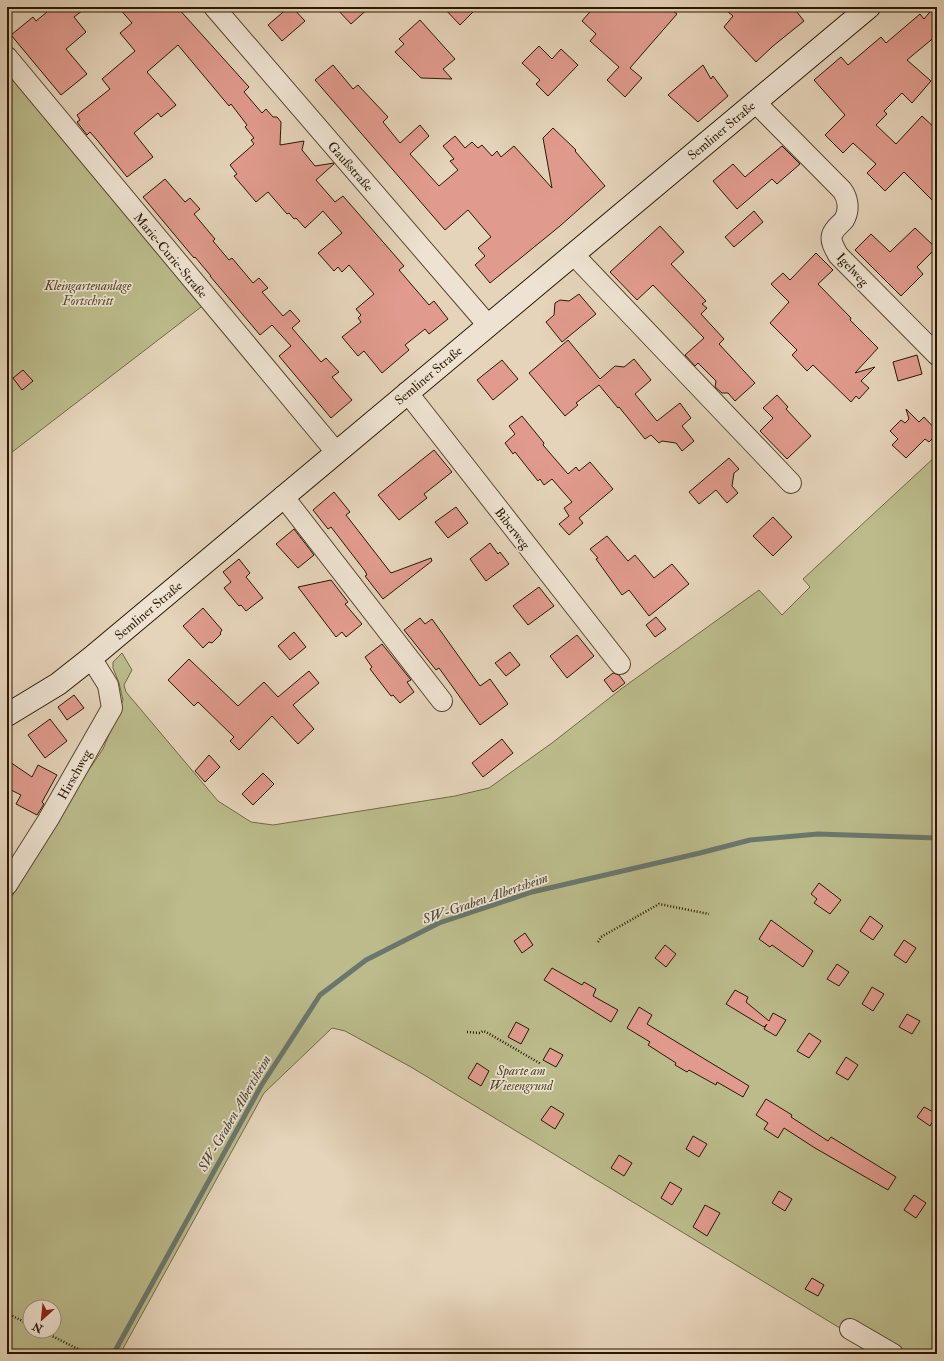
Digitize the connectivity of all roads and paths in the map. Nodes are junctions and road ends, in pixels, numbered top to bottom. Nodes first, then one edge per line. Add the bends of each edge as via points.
1 (214, 7) edge
2 (869, 7) edge
3 (7, 57) edge
4 (756, 102) junction
5 (574, 254) junction
6 (486, 327) junction
7 (937, 355) edge
8 (407, 392) junction
9 (336, 452) junction
10 (791, 483) dead end
11 (283, 496) junction
12 (91, 658) junction
13 (620, 664) dead end
14 (442, 701) dead end
15 (7, 715) edge
16 (7, 885) edge
17 (709, 914) dead end
18 (598, 942) dead end
19 (467, 1032) dead end
20 (541, 1064) dead end
21 (7, 1313) edge
22 (22, 1321) edge
23 (850, 1329) dead end
24 (58, 1339) edge
25 (88, 1354) edge
26 (893, 1354) edge

1 - 6 street, Gaußstraße via 436,264 481,317
2 - 4 street, Semliner Straße
3 - 9 street, Marie-Curie-Straße
4 - 5 street, Semliner Straße
4 - 7 street, Igelweg via 846,195 845,219 832,236 838,256
5 - 6 street, Semliner Straße
5 - 10 street
6 - 8 street, Semliner Straße
8 - 9 street, Semliner Straße
8 - 13 street, Biberweg
9 - 11 street, Semliner Straße
11 - 12 street, Semliner Straße
11 - 14 street
12 - 15 street, Semliner Straße via 58,684
12 - 16 street, Hirschweg via 108,685 112,708 48,820
17 - 18 path via 659,904 602,937
19 - 20 path via 486,1032
21 - 22 path
23 - 26 street
24 - 25 path

